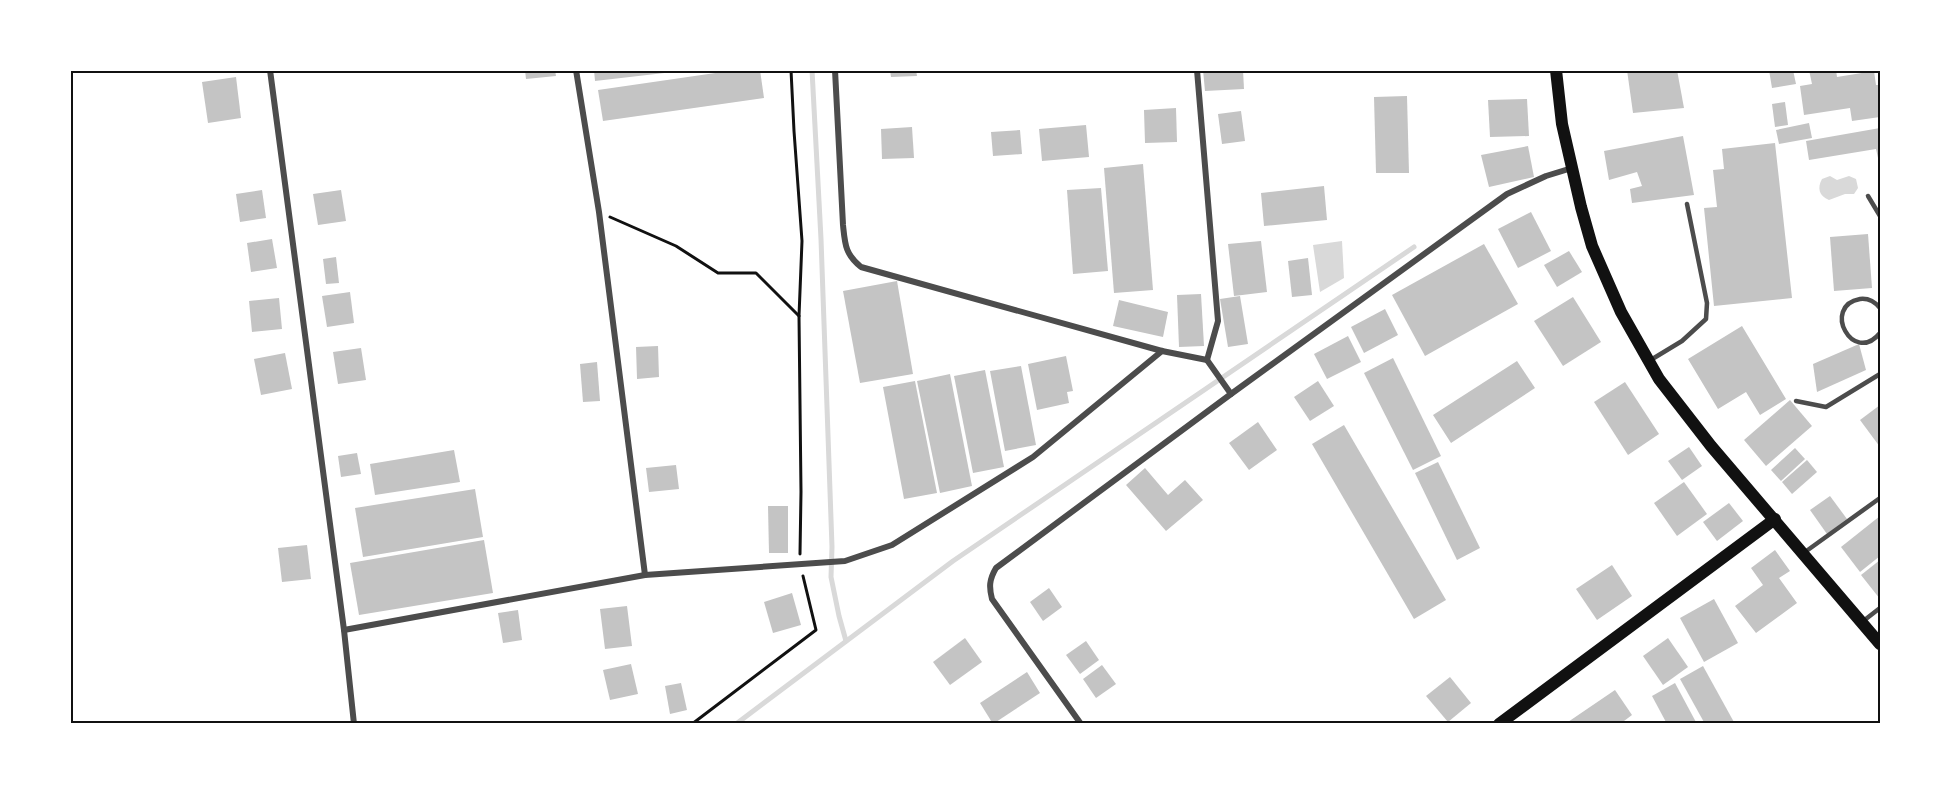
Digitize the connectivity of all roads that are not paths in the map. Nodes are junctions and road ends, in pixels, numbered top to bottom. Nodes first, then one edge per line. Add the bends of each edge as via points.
1 (270, 70) edge
2 (576, 70) edge
3 (835, 70) edge
4 (1197, 70) edge
5 (1556, 70) edge
6 (1572, 168) junction
7 (1868, 196) dead end
8 (1687, 204) dead end
9 (1881, 216) edge
10 (1881, 308) edge
11 (1881, 333) edge
12 (1162, 351) junction
13 (1207, 360) junction
14 (1649, 361) junction
15 (1881, 374) edge
16 (1231, 394) junction
17 (1796, 401) dead end
18 (1881, 498) edge
19 (1775, 519) junction
20 (1804, 553) junction
21 (645, 575) junction
22 (1881, 608) edge
23 (1862, 622) junction
24 (344, 630) junction
25 (1881, 644) edge
26 (354, 723) edge
27 (1081, 723) edge
28 (1499, 723) edge

1 - 24 street
2 - 21 street via 599,212
3 - 12 street via 843,225 851,259 861,267
4 - 13 street via 1218,321
5 - 6 main road
6 - 14 main road via 1592,246 1621,312
6 - 16 street via 1507,194
7 - 9 lane
8 - 14 lane via 1707,303 1706,319 1682,341
10 - 11 lane via 1872,301 1858,300 1846,307 1842,320 1846,333 1857,342 1871,341
12 - 13 street
12 - 21 street via 1033,457 892,545 845,561
13 - 16 street
14 - 19 main road via 1711,446
15 - 17 lane via 1826,407
16 - 27 street via 996,568 991,577 992,599
18 - 20 lane
19 - 20 main road
19 - 28 main road
20 - 23 main road
21 - 24 street
22 - 23 lane
23 - 25 main road
24 - 26 street

